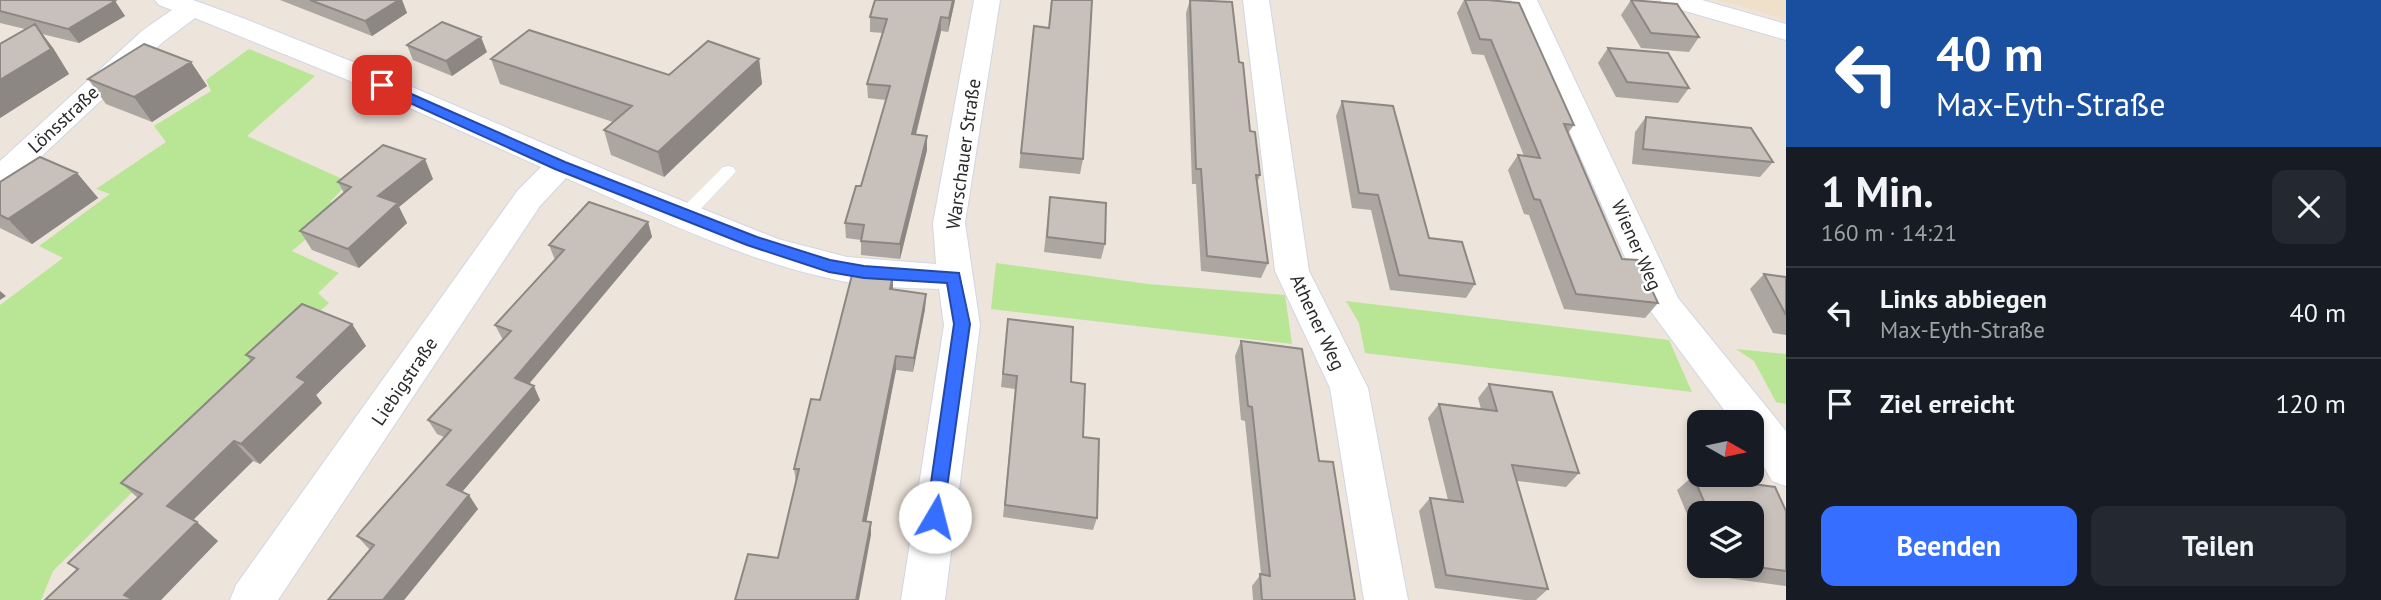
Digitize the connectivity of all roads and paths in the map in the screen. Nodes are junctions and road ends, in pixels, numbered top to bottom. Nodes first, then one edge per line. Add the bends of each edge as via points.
1 (986, 0) edge
2 (1256, 0) edge
3 (1524, 0) edge
4 (1672, 0) edge
5 (180, 4) edge
6 (1786, 33) edge
7 (560, 166) junction
8 (728, 171) dead end
9 (0, 178) edge
10 (685, 215) junction
11 (954, 277) junction
12 (1786, 469) edge
13 (252, 600) edge
14 (923, 600) edge
15 (1386, 600) edge

1 - 11 street, Warschauer Straße via 949,223
2 - 15 street, Athener Weg via 1292,271 1349,388
3 - 12 street, Wiener Weg via 1664,305 1775,446
4 - 6 street
5 - 7 street via 306,50
5 - 9 street, Lönsstraße via 153,36
7 - 10 street
7 - 13 street, Liebigstraße via 529,198
8 - 10 lane
10 - 11 street via 829,266
11 - 14 street, Warschauer Straße via 962,324

